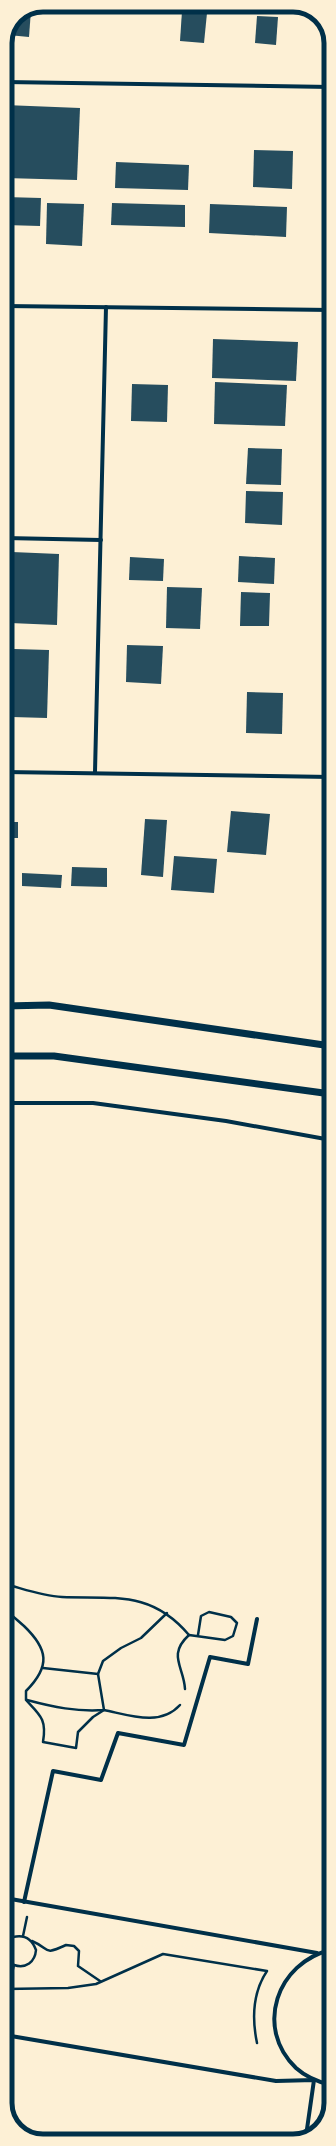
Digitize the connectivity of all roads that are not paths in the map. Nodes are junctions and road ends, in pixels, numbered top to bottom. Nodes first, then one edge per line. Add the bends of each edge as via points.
1 (12, 82) edge
2 (324, 87) edge
3 (12, 306) edge
4 (106, 307) junction
5 (324, 310) edge
6 (12, 538) edge
7 (100, 540) junction
8 (12, 772) edge
9 (95, 772) junction
10 (324, 777) edge
11 (12, 1006) edge
12 (324, 1045) edge
13 (12, 1056) edge
14 (324, 1093) edge
15 (12, 1103) edge
16 (324, 1139) edge
17 (257, 1619) dead end
18 (12, 1899) edge
19 (24, 1902) junction
20 (324, 1952) edge
21 (317, 1953) junction
22 (12, 2036) edge
23 (314, 2080) junction
24 (324, 2083) edge
25 (307, 2130) edge

1 - 2 street
3 - 4 street
4 - 5 street
4 - 7 street
6 - 7 street
7 - 9 street
8 - 9 street
9 - 10 street
11 - 12 street via 49,1005
13 - 14 street via 54,1056
15 - 16 street via 93,1103 226,1121
17 - 19 street via 248,1664 210,1657 184,1745 118,1733 101,1780 53,1771
18 - 19 street
19 - 21 street
20 - 21 street
21 - 23 street via 297,1966 282,1985 275,2008 275,2029 282,2050 296,2068
22 - 23 street via 276,2081
23 - 24 street
23 - 25 street

